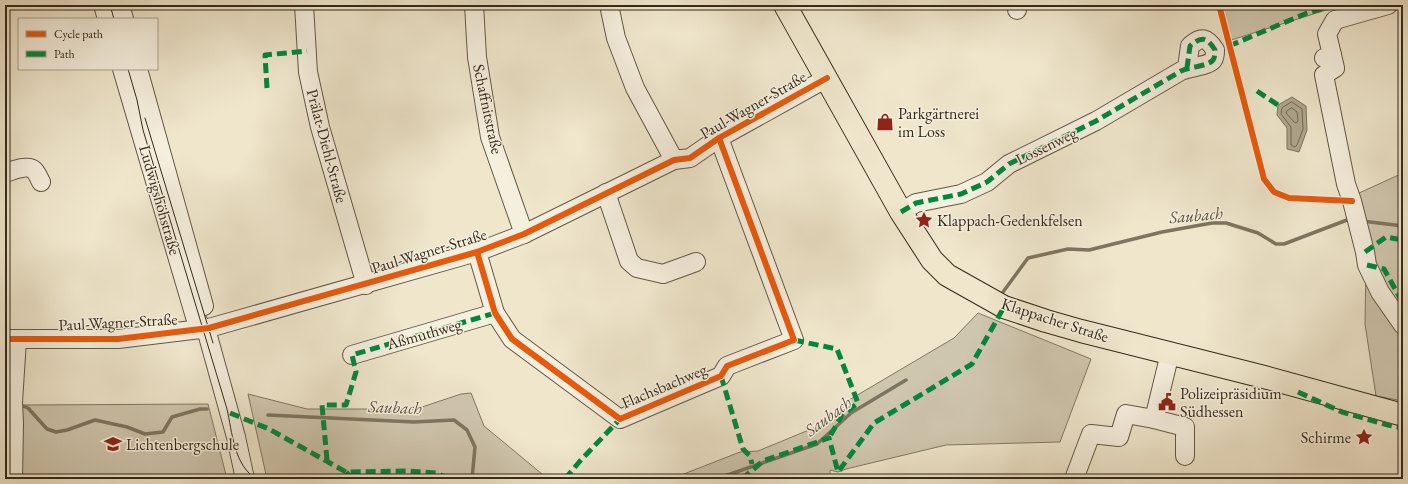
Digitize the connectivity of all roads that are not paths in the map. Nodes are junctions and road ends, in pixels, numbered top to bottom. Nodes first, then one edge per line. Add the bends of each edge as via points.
1 (103, 5) edge
2 (120, 5) edge
3 (304, 5) edge
4 (474, 5) edge
5 (609, 5) edge
6 (785, 5) edge
7 (1388, 5) edge
8 (107, 18) edge
9 (124, 18) edge
10 (1187, 68) dead end
11 (122, 70) edge
12 (138, 70) edge
13 (827, 78) junction
14 (719, 138) junction
15 (674, 160) junction
16 (5, 173) edge
17 (41, 182) dead end
18 (606, 193) junction
19 (901, 212) junction
20 (524, 234) junction
21 (477, 252) junction
22 (696, 262) dead end
23 (366, 285) junction
24 (495, 313) junction
25 (1403, 325) edge
26 (206, 329) junction
27 (11, 339) edge
28 (1170, 353) junction
29 (352, 355) dead end
30 (1403, 415) edge
31 (1154, 419) junction
32 (1185, 456) dead end
33 (13, 479) edge
34 (245, 479) edge
35 (1074, 479) edge

1 - 8 street
2 - 9 street
3 - 23 street, Prälat-Diehl-Straße via 308,72 320,127
4 - 20 street, Schaffnitstraße via 476,57 490,137
5 - 15 street via 616,38 634,88
6 - 13 main road, Klappacher Straße
7 - 25 street via 1335,20 1327,34 1328,57 1335,68 1324,75 1346,184 1367,265 1380,292
10 - 19 street, Lossenweg via 1096,121 1009,164 987,182 960,194 916,203
11 - 26 street, Ludwigshöhstraße via 195,317
12 - 26 street, Ludwigshöhstraße via 207,314
13 - 14 street, Paul-Wagner-Straße
13 - 19 main road, Klappacher Straße
14 - 15 street, Paul-Wagner-Straße via 690,158
14 - 24 street, Flachsbachweg via 794,340 727,366 721,376 620,419 512,338
15 - 18 street, Paul-Wagner-Straße
16 - 17 street via 31,168
18 - 20 street, Paul-Wagner-Straße
18 - 22 street via 629,261 637,268 663,274
19 - 28 main road, Klappacher Straße via 932,260 947,275 1004,306 1081,331
20 - 21 street, Paul-Wagner-Straße
21 - 23 street, Paul-Wagner-Straße
21 - 24 street, Flachsbachweg
23 - 26 street, Paul-Wagner-Straße
24 - 29 street, Aßmuthweg
26 - 27 street, Paul-Wagner-Straße via 118,338
26 - 34 street, Ludwigshöhstraße via 236,436
27 - 33 street
28 - 30 main road, Klappacher Straße
28 - 31 street
31 - 32 street via 1185,427
31 - 35 street via 1126,414 1119,436 1091,434

